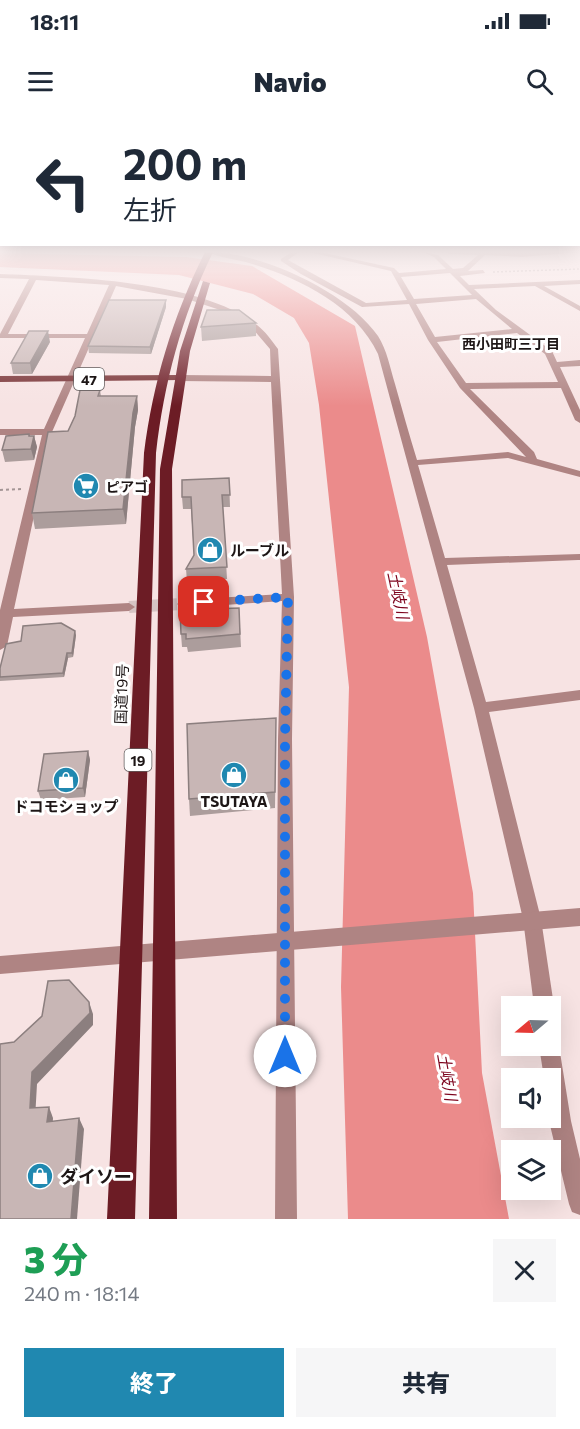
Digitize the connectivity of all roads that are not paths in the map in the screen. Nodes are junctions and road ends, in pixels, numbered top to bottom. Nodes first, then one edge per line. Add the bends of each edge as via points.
1 (19, 303) edge
2 (104, 303) edge
3 (192, 303) edge
4 (204, 303) edge
5 (339, 303) edge
6 (362, 303) edge
7 (404, 303) edge
8 (411, 303) edge
9 (485, 303) edge
10 (190, 306) joint
11 (518, 331) junction
12 (2, 336) edge
13 (89, 336) junction
14 (432, 340) junction
15 (580, 363) edge
16 (554, 365) junction
17 (170, 378) junction
18 (0, 379) edge
19 (70, 379) junction
20 (276, 379) junction
21 (564, 385) junction
22 (463, 386) junction
23 (577, 407) edge
24 (580, 420) edge
25 (0, 432) edge
26 (47, 432) junction
27 (532, 461) junction
28 (411, 463) junction
29 (580, 474) edge
30 (579, 554) edge
31 (439, 562) junction
32 (288, 597) junction
33 (183, 604) tunnel mouth
34 (129, 607) tunnel mouth
35 (4, 614) edge
36 (0, 646) edge
37 (580, 695) edge
38 (482, 708) junction
39 (580, 917) edge
40 (523, 920) junction
41 (288, 940) junction
42 (166, 951) junction
43 (131, 954) junction
44 (0, 965) edge
45 (542, 996) edge
46 (550, 1056) edge
47 (580, 1204) edge
48 (121, 1219) edge
49 (163, 1219) edge
50 (286, 1219) edge

1 - 12 street
2 - 13 street
3 - 10 highway, 国道19号 / 19
4 - 20 street via 262,331 274,349
5 - 28 street via 374,336
6 - 7 street
8 - 14 street
9 - 11 street
10 - 17 highway, 国道19号 / 19
11 - 14 street
11 - 16 street via 549,353
12 - 13 street
13 - 19 street
14 - 22 street
15 - 16 street
16 - 21 street
17 - 19 main road, 47
17 - 20 street
17 - 42 highway, 国道19号 / 19 via 166,469
17 - 43 highway, 国道19号 / 19 via 154,412 150,453
18 - 19 main road, 47
19 - 26 street
20 - 32 street
21 - 22 street
21 - 23 street
22 - 27 street via 530,454
23 - 24 street
25 - 26 street
26 - 35 street
27 - 28 street via 508,455
27 - 29 street
28 - 31 street
30 - 31 street
31 - 38 street
32 - 33 street
32 - 41 street
34 - 35 street
35 - 36 street
37 - 38 street
38 - 40 street
39 - 40 street
40 - 41 street
40 - 45 street
41 - 42 street
41 - 50 street
42 - 43 street
42 - 49 highway, 国道19号 / 19
43 - 44 street
43 - 48 highway, 国道19号 / 19
46 - 47 street via 560,1121

